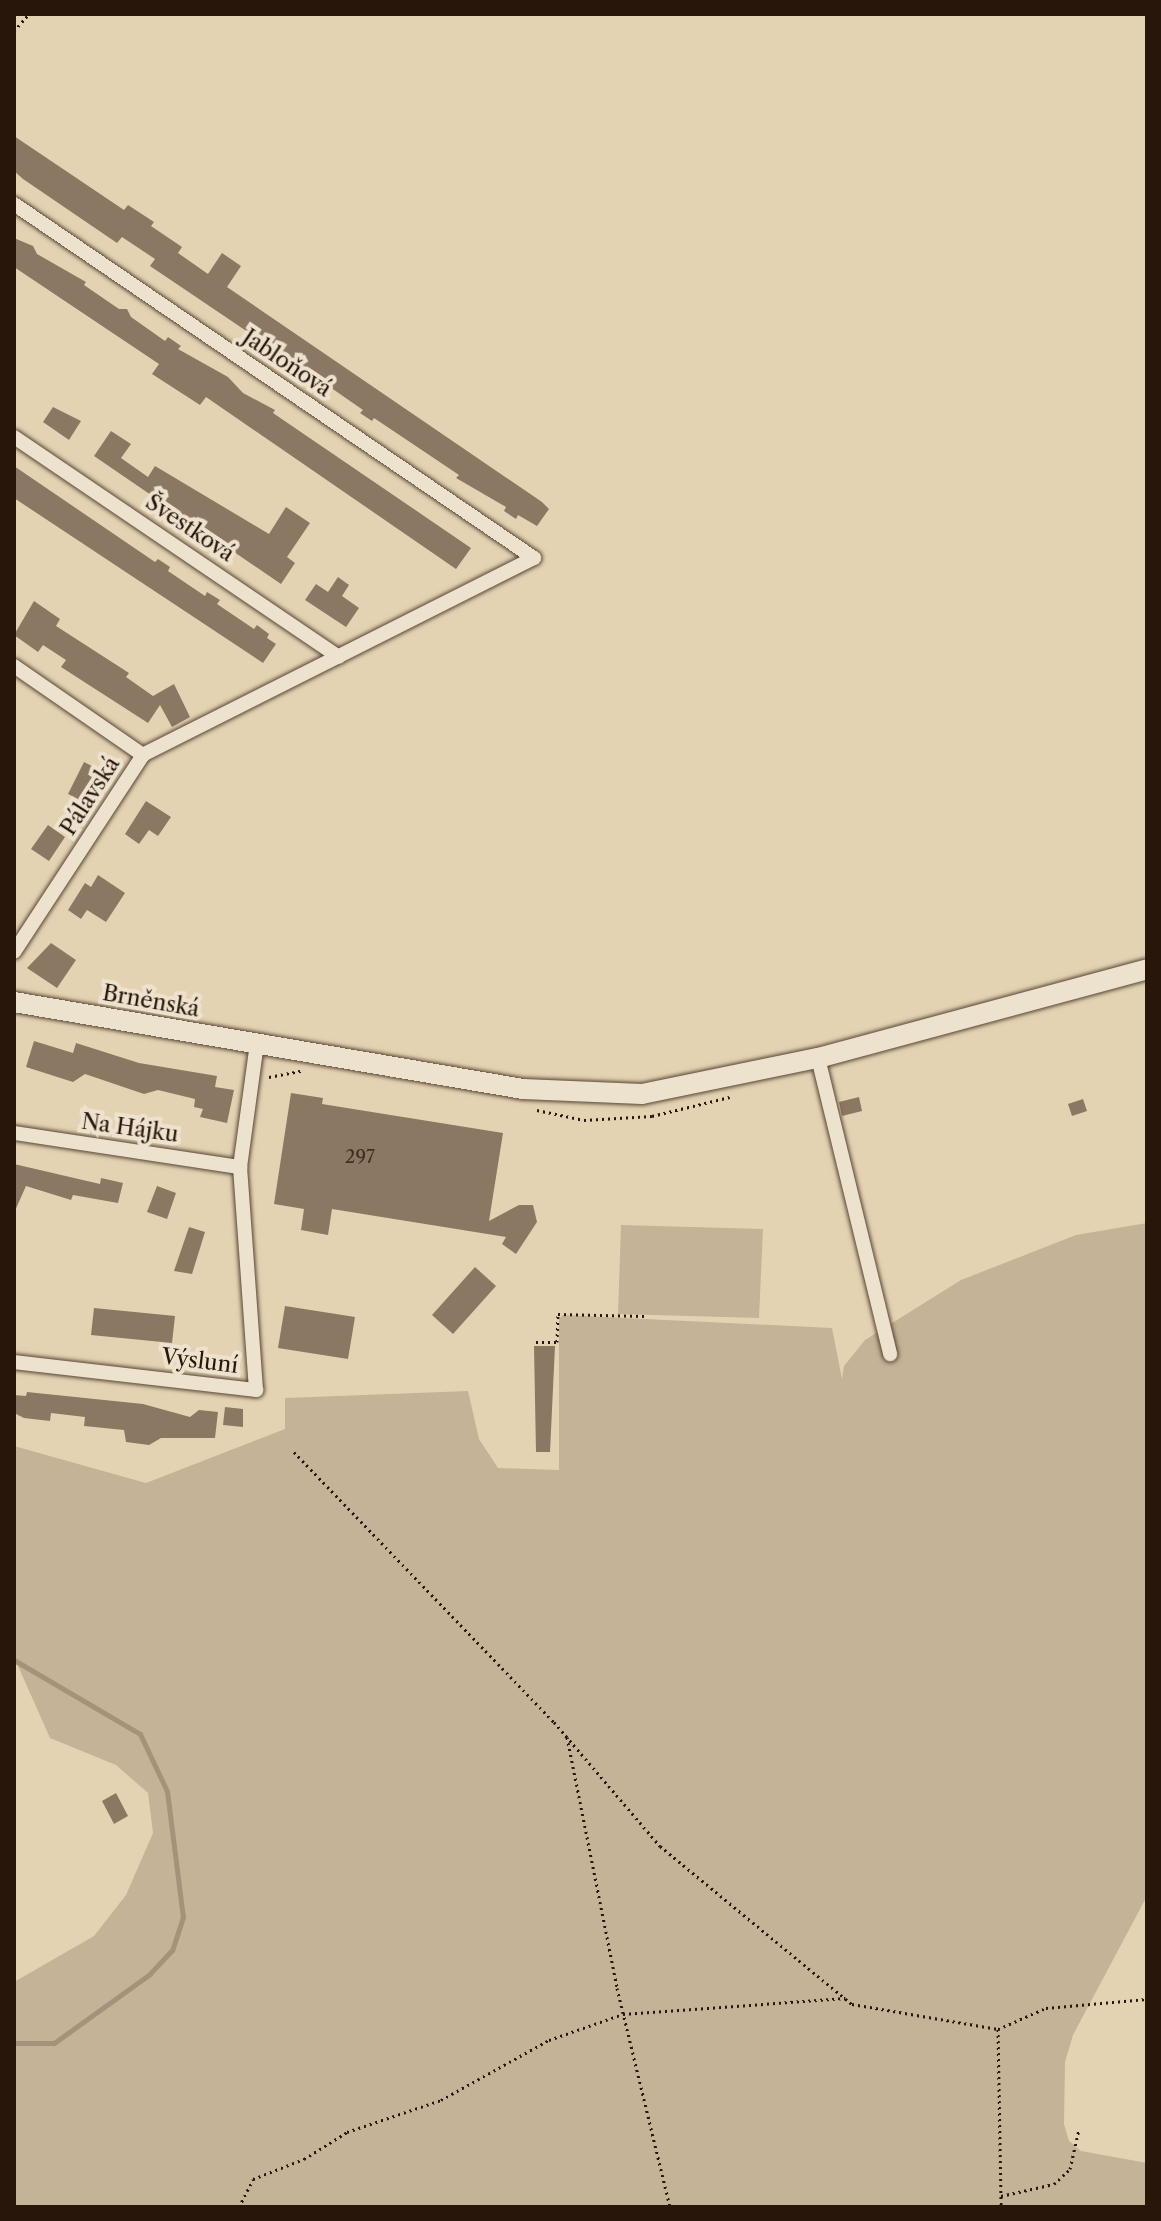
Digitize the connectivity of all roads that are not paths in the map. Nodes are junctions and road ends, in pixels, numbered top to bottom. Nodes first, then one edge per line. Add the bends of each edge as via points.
1 (14, 204) edge
2 (14, 437) edge
3 (339, 657) junction
4 (14, 666) edge
5 (143, 755) junction
6 (14, 952) edge
7 (1147, 969) edge
8 (14, 1002) edge
9 (257, 1043) junction
10 (818, 1058) junction
11 (14, 1133) edge
12 (240, 1167) junction
13 (890, 1354) dead end
14 (14, 1362) edge

1 - 3 street, Jabloňová via 534,558
2 - 3 street, Švestková
3 - 5 street
4 - 5 street, Pálavská
5 - 6 street, Pálavská
7 - 10 main road, Brněnská
8 - 9 main road, Brněnská
9 - 10 main road, Brněnská via 523,1089 642,1094
9 - 12 street
10 - 13 street
11 - 12 street, Na Hájku
12 - 14 street, Výsluní via 256,1390

